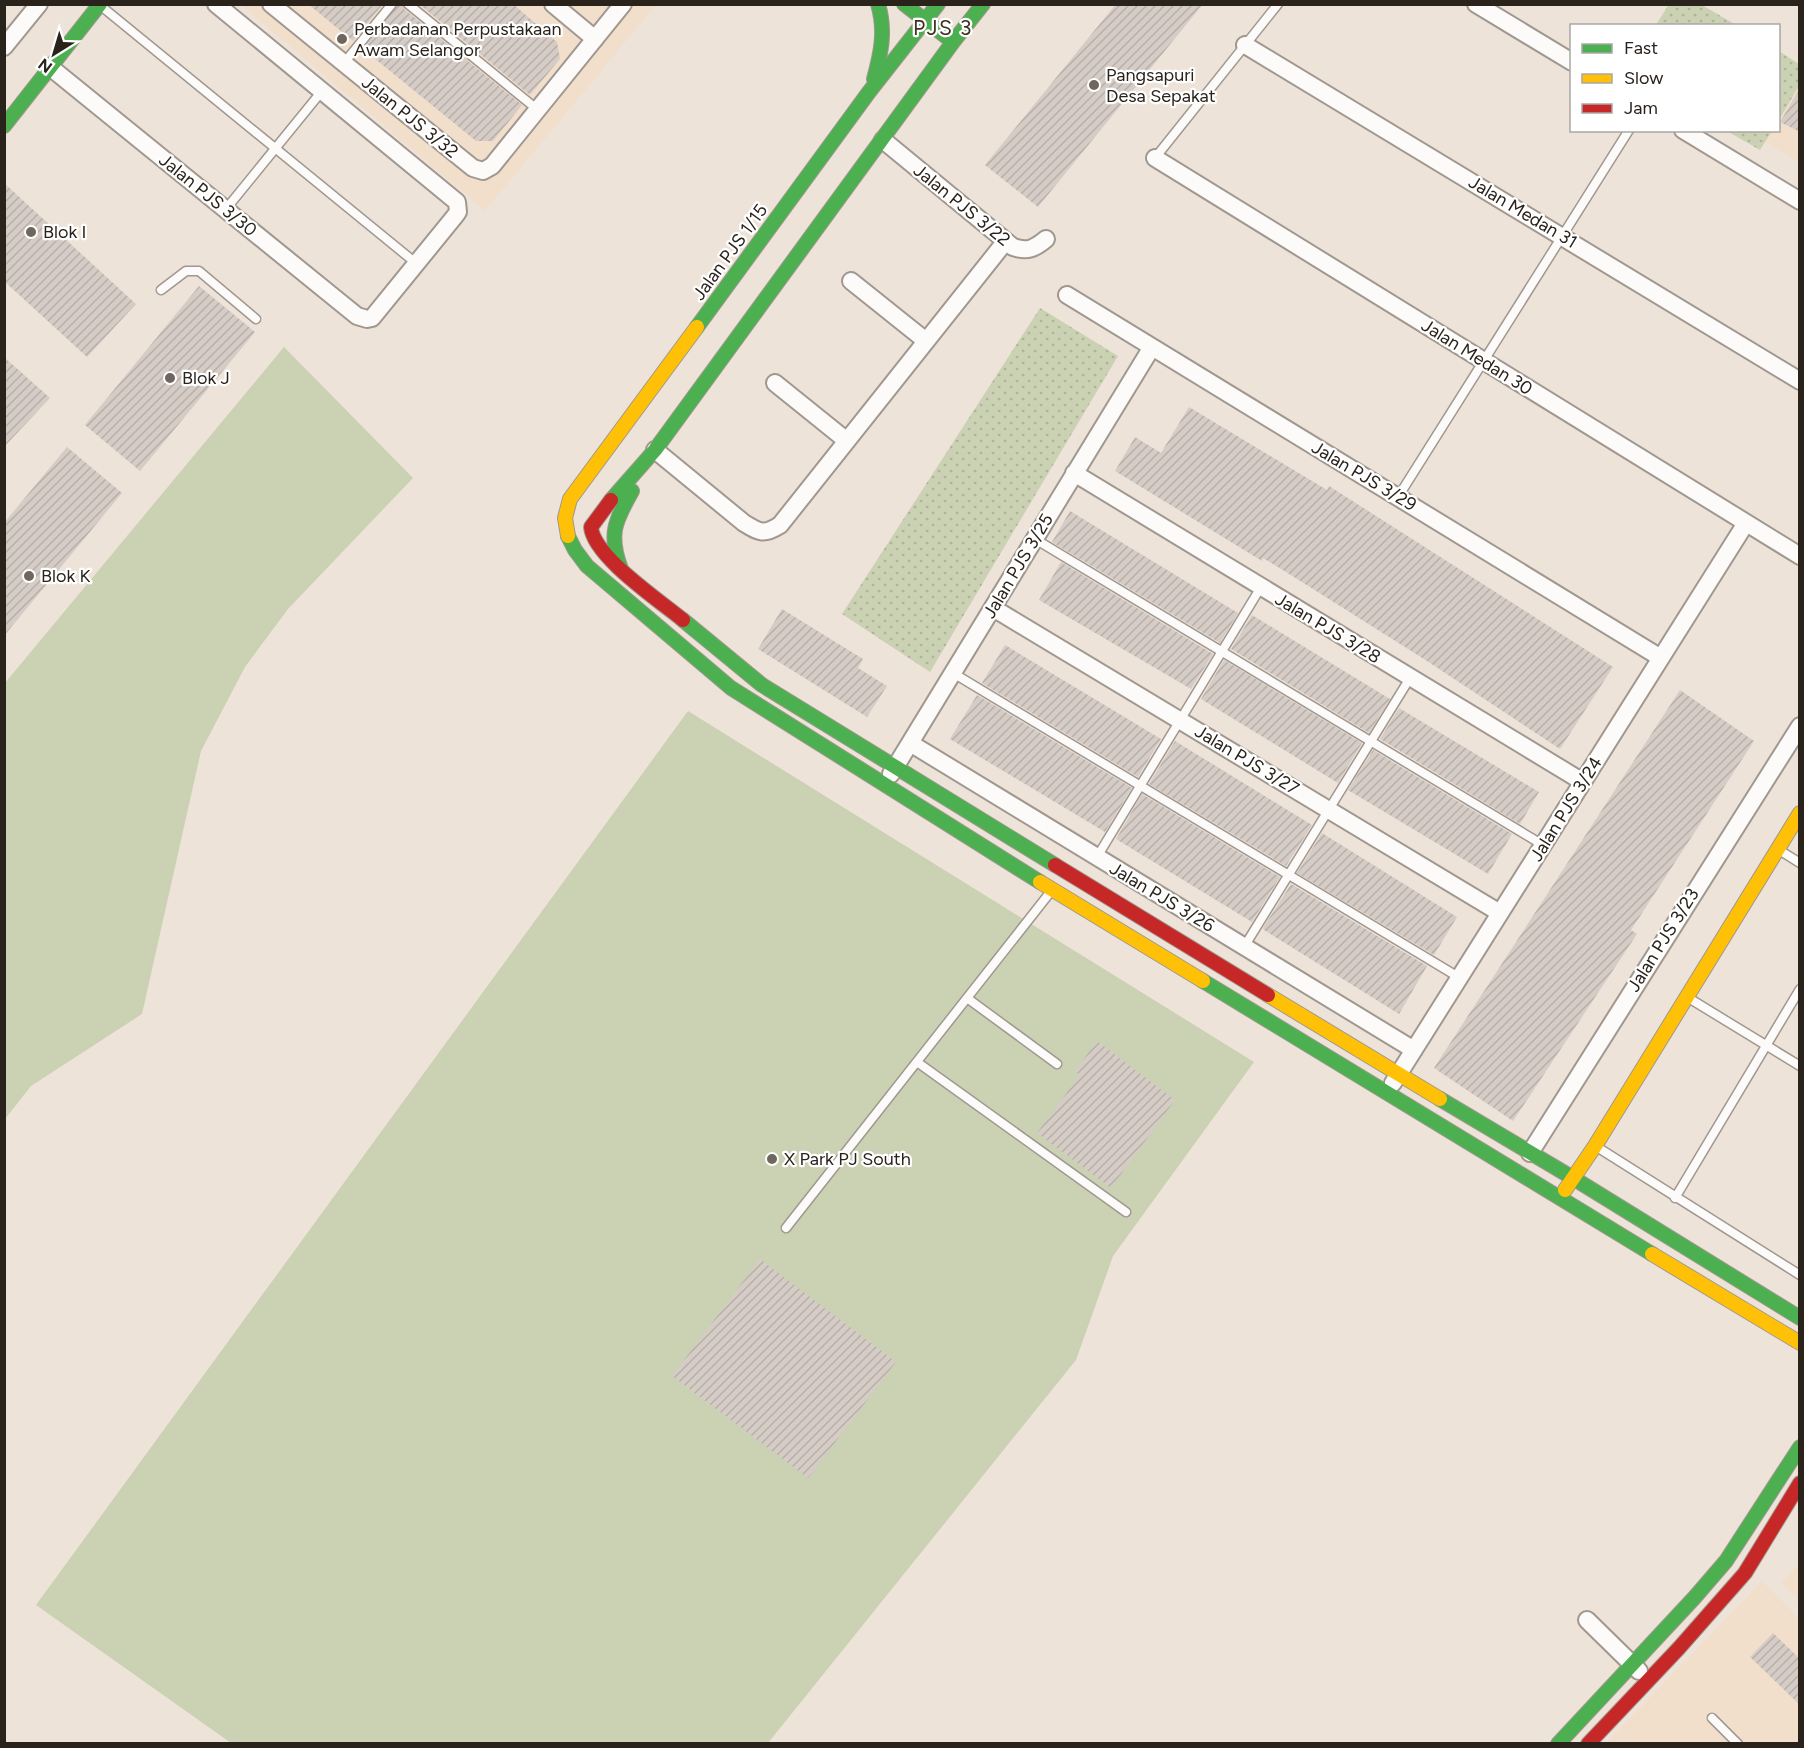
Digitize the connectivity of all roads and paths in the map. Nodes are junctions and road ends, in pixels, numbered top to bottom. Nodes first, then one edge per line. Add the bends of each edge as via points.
1 (39, 4) edge
2 (216, 4) edge
3 (271, 4) edge
4 (392, 4) edge
5 (408, 4) edge
6 (553, 4) edge
7 (623, 4) edge
8 (878, 4) edge
9 (904, 4) edge
10 (938, 4) edge
11 (983, 4) edge
12 (1278, 4) edge
13 (1476, 4) edge
14 (100, 5) edge
15 (925, 21) junction
16 (595, 39) junction
17 (953, 42) junction
18 (1245, 45) junction
19 (4, 47) edge
20 (1570, 61) edge
21 (344, 63) junction
22 (50, 67) junction
23 (322, 91) junction
24 (869, 92) junction
25 (25, 98) junction
26 (538, 110) junction
27 (4, 114) edge
28 (4, 126) edge
29 (1628, 132) edge
30 (1686, 132) edge
31 (883, 140) junction
32 (276, 148) junction
33 (1155, 158) joint
34 (1800, 201) edge
35 (226, 209) junction
36 (1561, 235) junction
37 (1046, 239) dead end
38 (1005, 242) junction
39 (417, 264) junction
40 (851, 281) dead end
41 (161, 290) dead end
42 (1067, 295) dead end
43 (256, 319) dead end
44 (926, 341) junction
45 (1152, 347) junction
46 (1483, 361) junction
47 (1800, 381) edge
48 (775, 383) dead end
49 (847, 441) junction
50 (655, 450) junction
51 (1074, 473) junction
52 (1398, 497) junction
53 (1746, 523) junction
54 (566, 526) junction
55 (591, 527) junction
56 (1035, 539) junction
57 (1800, 556) edge
58 (621, 569) junction
59 (1261, 586) junction
60 (993, 608) junction
61 (1222, 651) junction
62 (1661, 658) junction
63 (953, 673) junction
64 (1410, 678) junction
65 (1180, 720) junction
66 (1799, 728) edge
67 (1371, 741) junction
68 (910, 743) junction
69 (896, 766) junction
70 (1582, 782) junction
71 (884, 784) junction
72 (1140, 786) junction
73 (1329, 810) junction
74 (1799, 814) edge
75 (1543, 845) junction
76 (1777, 849) junction
77 (1097, 857) junction
78 (1800, 863) edge
79 (1288, 875) junction
80 (1052, 890) junction
81 (1500, 914) junction
82 (1245, 947) junction
83 (1460, 978) junction
84 (1800, 989) edge
85 (1687, 997) junction
86 (967, 998) junction
87 (1765, 1045) junction
88 (1414, 1050) junction
89 (917, 1062) junction
90 (1057, 1064) dead end
91 (1800, 1066) edge
92 (1399, 1075) junction
93 (1387, 1094) junction
94 (1595, 1146) junction
95 (1530, 1153) junction
96 (1573, 1178) junction
97 (1560, 1198) junction
98 (1675, 1198) junction
99 (1126, 1212) dead end
100 (786, 1228) dead end
101 (1800, 1275) edge
102 (1800, 1318) edge
103 (1800, 1343) edge
104 (1800, 1447) edge
105 (1800, 1483) edge
106 (1587, 1620) dead end
107 (1632, 1664) junction
108 (1648, 1680) junction
109 (1712, 1718) dead end
110 (1558, 1743) edge
111 (1588, 1743) edge
112 (1738, 1743) edge

1 - 19 street
2 - 23 street
3 - 21 street, Jalan PJS 3/32
4 - 21 lane
5 - 26 lane
6 - 16 street
7 - 16 street
8 - 24 main road via 885,31
9 - 15 main road
10 - 15 main road, Jalan PJS 1/15
11 - 17 main road
12 - 18 lane
13 - 20 street
14 - 22 main road
14 - 32 lane
15 - 17 main road
15 - 24 main road, Jalan PJS 1/15
16 - 26 street
17 - 31 main road
18 - 33 lane
18 - 36 street, Jalan Medan 31
21 - 26 street, Jalan PJS 3/32 via 473,168 483,171 488,170
22 - 25 main road
22 - 35 street, Jalan PJS 3/30
23 - 32 lane
23 - 39 street via 457,202 458,212
24 - 54 main road, Jalan PJS 1/15 via 570,499 565,512
25 - 27 main road
25 - 28 main road
29 - 36 lane
30 - 34 street
31 - 38 street, Jalan PJS 3/22
31 - 50 main road
32 - 35 lane
32 - 39 lane
33 - 46 street, Jalan Medan 30
35 - 39 street, Jalan PJS 3/30 via 357,316 367,319 376,315
36 - 46 lane
36 - 47 street, Jalan Medan 31
37 - 38 street, Jalan PJS 3/22 via 1024,251
38 - 44 street
40 - 44 street
41 - 43 lane via 186,271 199,271
42 - 45 street, Jalan PJS 3/29
44 - 49 street
45 - 51 street, Jalan PJS 3/25
45 - 52 street, Jalan PJS 3/29
46 - 52 lane
46 - 53 street, Jalan Medan 30
48 - 49 street
49 - 50 street via 780,525 758,532
50 - 55 main road
50 - 58 main road via 613,532 613,550
51 - 56 street, Jalan PJS 3/25
51 - 59 street, Jalan PJS 3/28
52 - 62 street, Jalan PJS 3/29
53 - 57 street, Jalan Medan 30
53 - 62 street, Jalan PJS 3/24
54 - 55 main road
54 - 71 main road via 573,550 587,566 731,688
55 - 58 main road via 597,546
56 - 60 street, Jalan PJS 3/25
56 - 61 lane
58 - 69 main road via 762,685
59 - 61 lane
59 - 64 street, Jalan PJS 3/28
60 - 63 street, Jalan PJS 3/25
60 - 65 street, Jalan PJS 3/27
61 - 65 lane
61 - 67 lane
62 - 70 street, Jalan PJS 3/24
63 - 68 street, Jalan PJS 3/25
63 - 72 lane
64 - 67 lane
64 - 70 street, Jalan PJS 3/28
65 - 72 lane
65 - 73 street, Jalan PJS 3/27
66 - 95 street, Jalan PJS 3/23
67 - 73 lane
67 - 75 lane
68 - 69 street, Jalan PJS 3/25
68 - 77 street, Jalan PJS 3/26
69 - 71 street, Jalan PJS 3/25
69 - 92 main road
70 - 75 street, Jalan PJS 3/24
71 - 80 main road
72 - 77 lane
72 - 79 lane
73 - 79 lane
73 - 81 street, Jalan PJS 3/27
74 - 76 main road
75 - 81 street, Jalan PJS 3/24
76 - 78 lane
76 - 85 main road
77 - 82 street, Jalan PJS 3/26
79 - 82 lane
79 - 83 lane
80 - 86 lane
80 - 93 main road
81 - 83 street, Jalan PJS 3/24
82 - 88 street, Jalan PJS 3/26
83 - 88 street, Jalan PJS 3/24
84 - 87 lane
85 - 87 lane
85 - 94 main road
86 - 89 lane
86 - 90 lane
87 - 91 lane
87 - 98 lane
88 - 92 street, Jalan PJS 3/24
89 - 99 lane
89 - 100 lane
92 - 93 street, Jalan PJS 3/24
92 - 95 main road
93 - 97 main road
94 - 96 main road
94 - 98 lane
95 - 96 main road
96 - 97 main road
96 - 102 main road
97 - 103 main road
98 - 101 lane
104 - 107 main road via 1726,1561
105 - 108 main road via 1744,1573
106 - 107 street
107 - 108 street
107 - 110 main road
108 - 111 main road
109 - 112 lane

